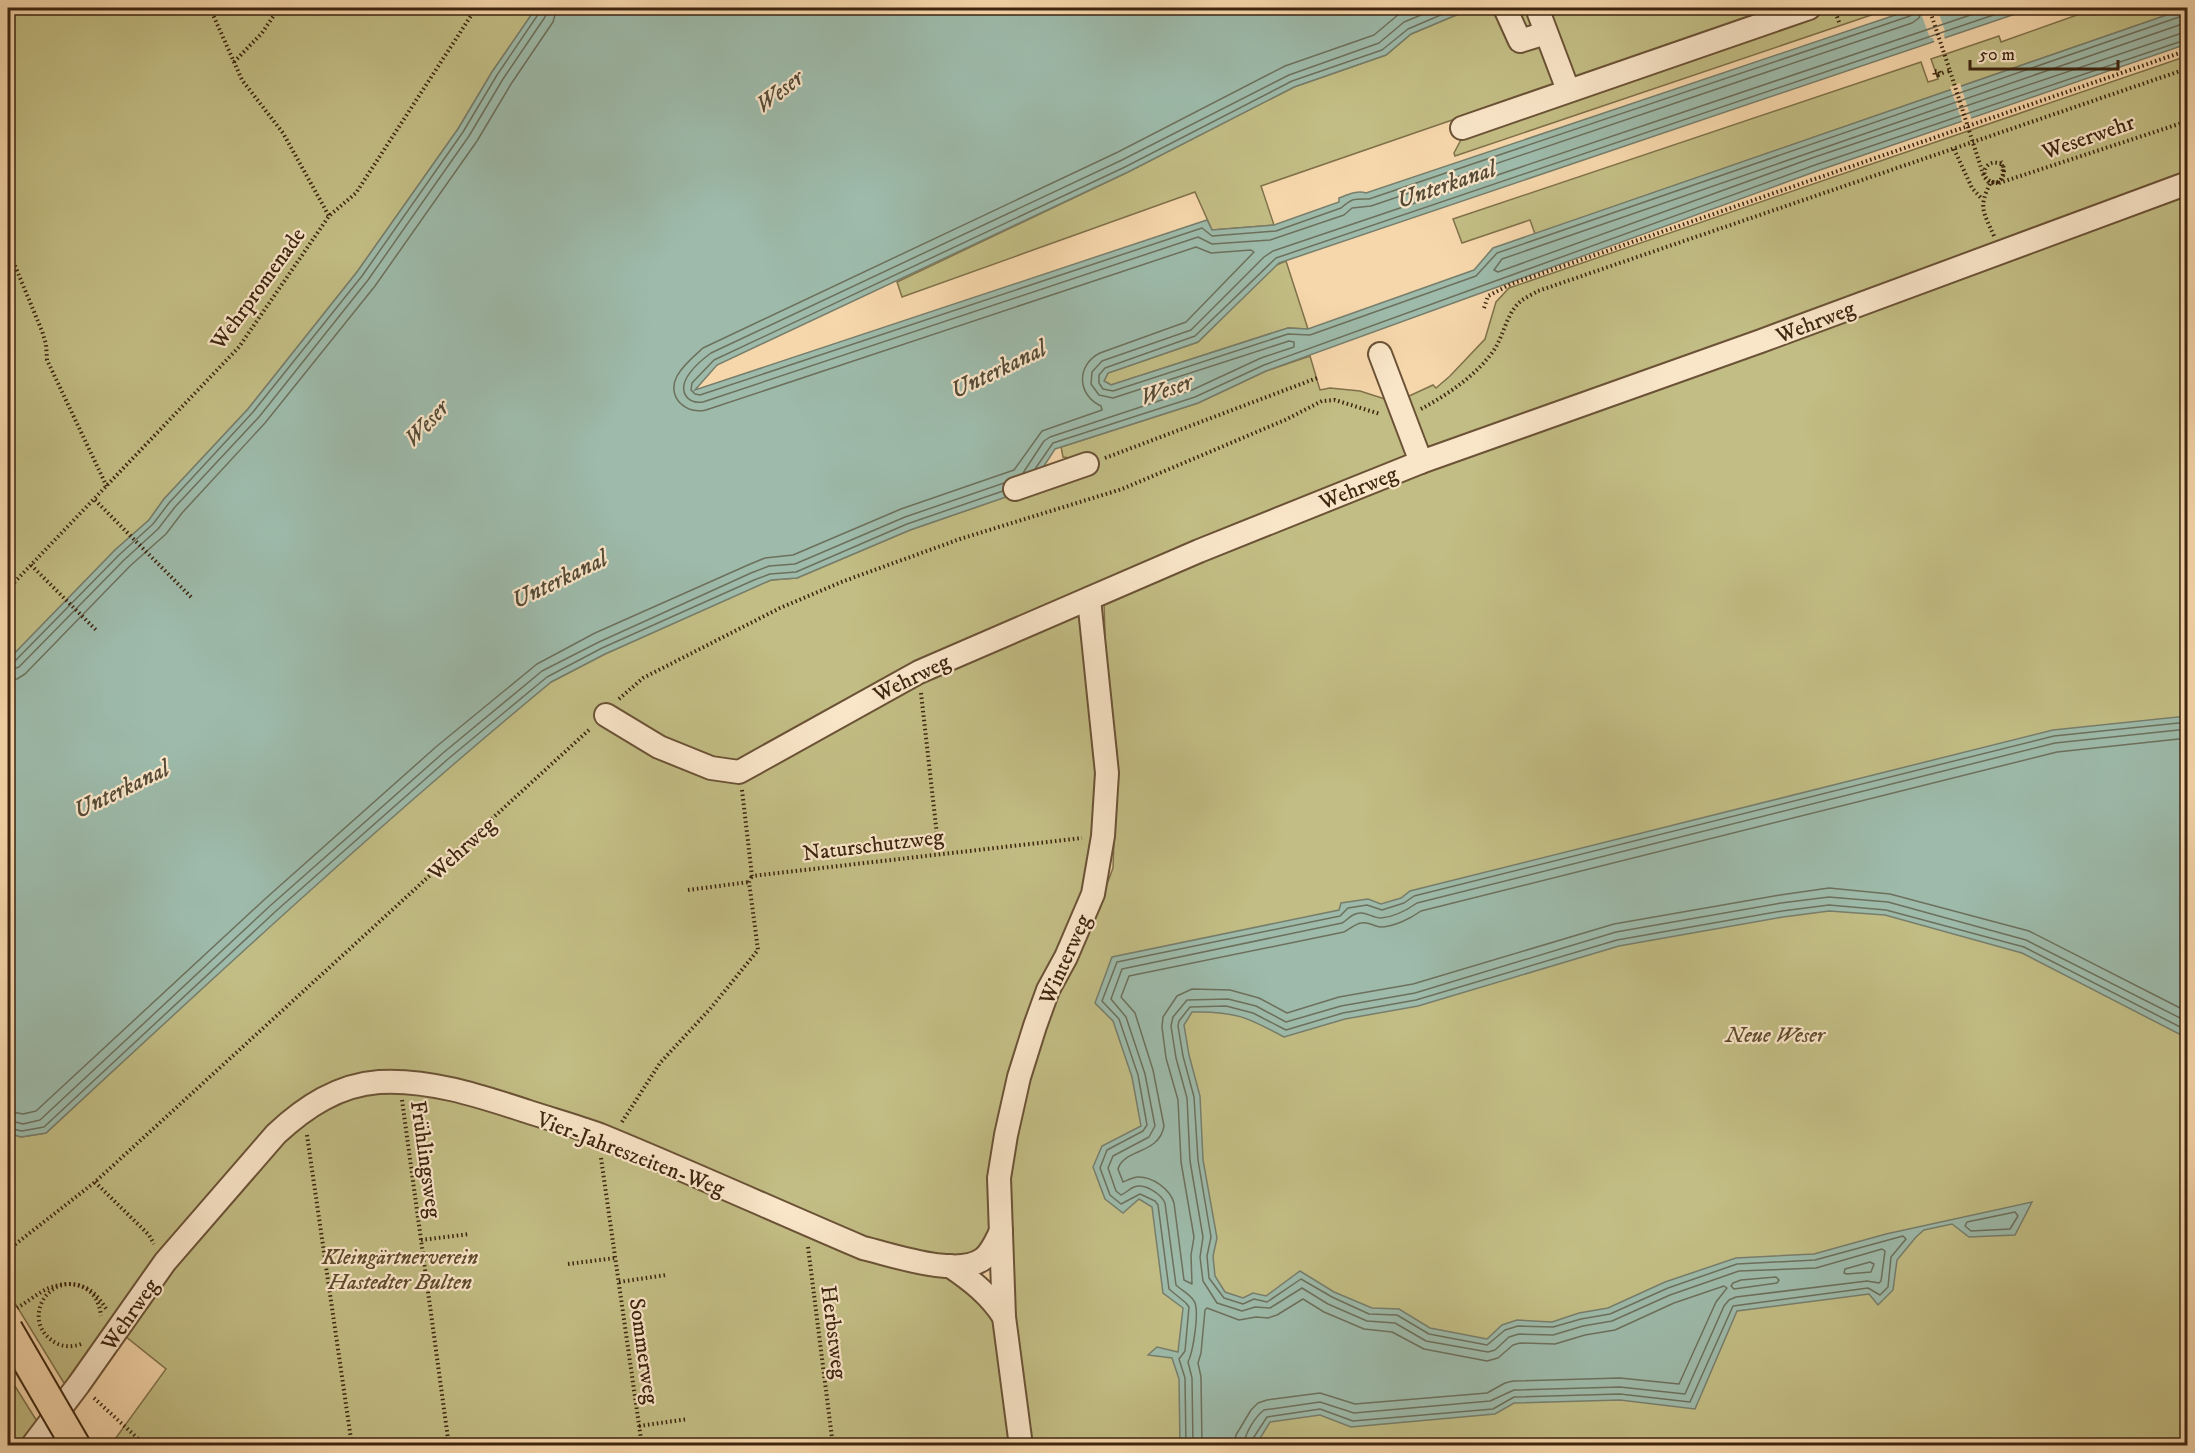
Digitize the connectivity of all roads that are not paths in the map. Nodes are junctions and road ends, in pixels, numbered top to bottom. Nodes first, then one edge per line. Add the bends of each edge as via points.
1 (1505, 8) edge
2 (1537, 8) edge
3 (1809, 8) edge
4 (1546, 33) junction
5 (1568, 90) junction
6 (1462, 128) dead end
7 (2187, 183) edge
8 (1380, 354) dead end
9 (1421, 462) junction
10 (1087, 464) road end
11 (1015, 489) dead end
12 (1089, 598) junction
13 (606, 715) road end
14 (1001, 1231) junction
15 (165, 1262) joint
16 (950, 1266) junction
17 (1004, 1317) junction
18 (12, 1319) edge
19 (32, 1446) edge
20 (76, 1446) edge
21 (1021, 1446) edge

1 - 4 street via 1520,41
2 - 4 street
3 - 5 street
4 - 5 street
5 - 6 street
7 - 9 street, Wehrweg
8 - 9 street
9 - 12 street, Wehrweg
10 - 11 street
12 - 13 street, Wehrweg via 919,672 739,771 711,768 659,747
12 - 14 street, Winterweg via 1107,773 1103,836 1093,894 1045,999 1018,1077 999,1178
14 - 16 street, Vier-Jahreszeiten-Weg via 982,1259 967,1266
14 - 17 street, Winterweg
15 - 16 street, Vier-Jahreszeiten-Weg via 276,1134 304,1110 352,1087 400,1082 481,1097 604,1137 863,1248
15 - 19 street, Wehrweg via 110,1326 79,1384
16 - 17 street, Winterweg via 981,1288
17 - 21 street, Winterweg
18 - 20 main road, bridge

